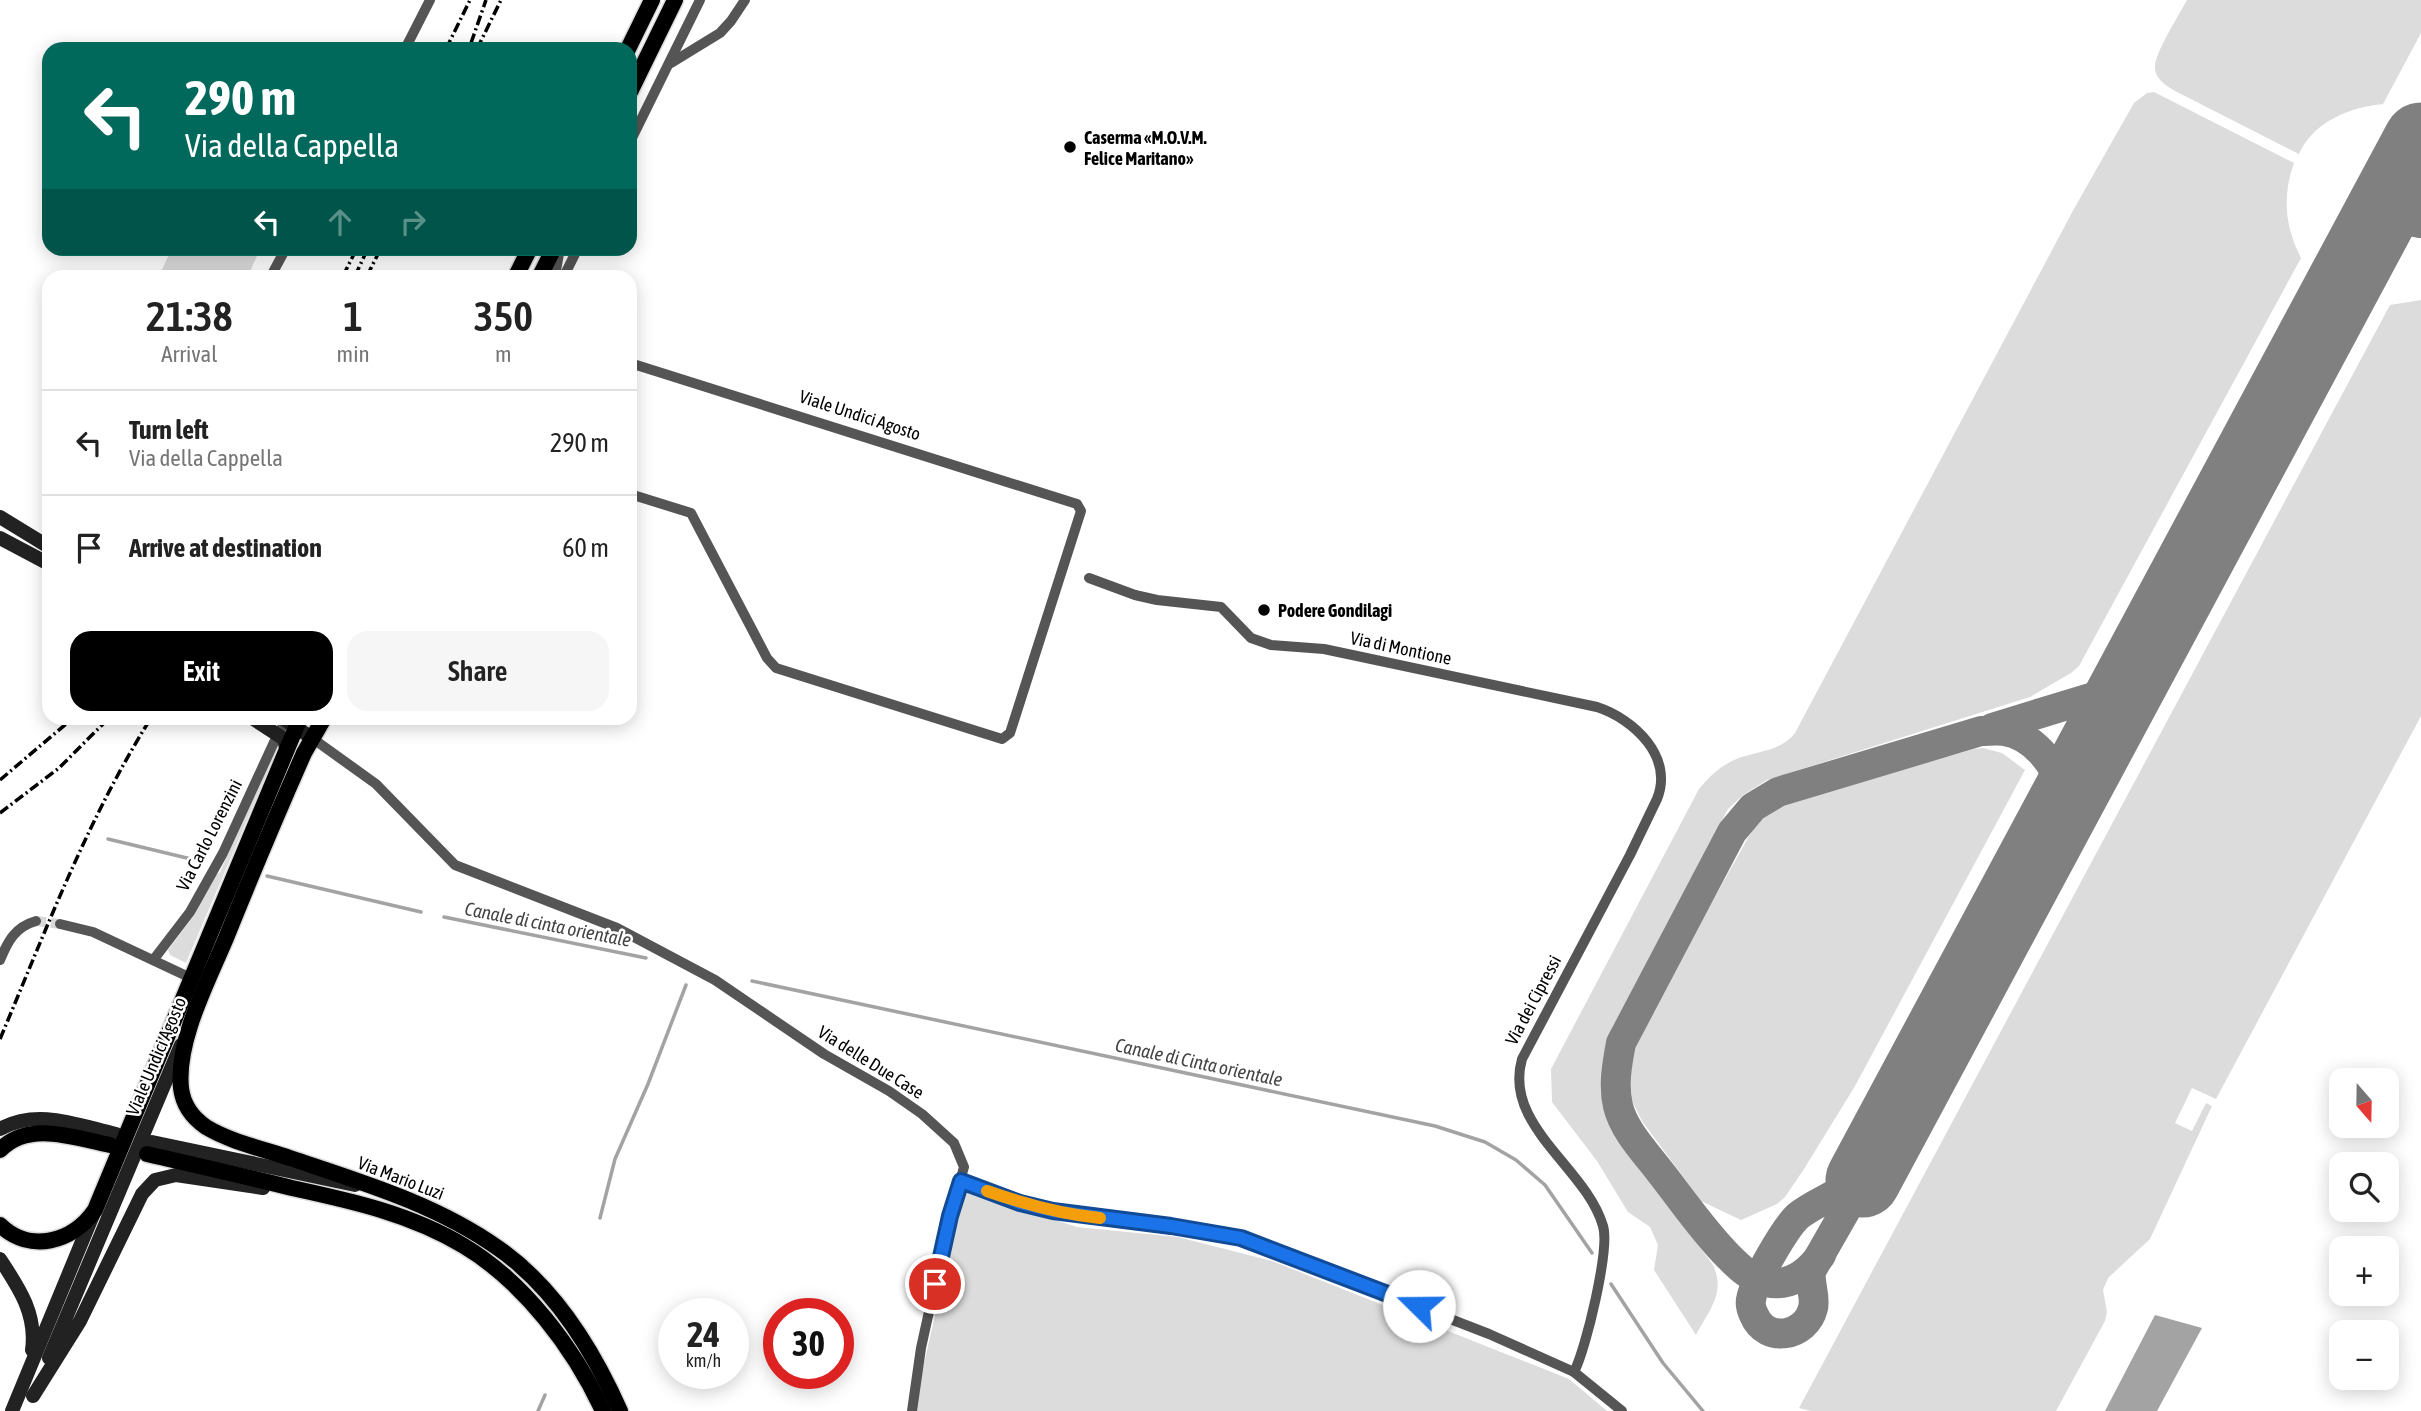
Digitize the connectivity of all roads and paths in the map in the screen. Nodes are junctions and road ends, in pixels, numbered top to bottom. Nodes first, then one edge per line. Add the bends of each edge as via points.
1 (430, 0) edge
2 (652, 0) edge
3 (675, 0) edge
4 (700, 0) edge
5 (745, 0) edge
6 (409, 42) edge
7 (631, 42) edge
8 (666, 68) junction
9 (637, 78) edge
10 (637, 128) edge
11 (637, 365) edge
12 (637, 496) edge
13 (0, 517) edge
14 (0, 538) edge
15 (42, 543) edge
16 (42, 560) edge
17 (1089, 578) dead end
18 (261, 725) edge
19 (289, 725) edge
20 (297, 725) edge
21 (320, 725) edge
22 (1633, 727) joint
23 (312, 738) junction
24 (282, 741) junction
25 (36, 921) tunnel mouth
26 (60, 924) tunnel mouth
27 (154, 959) junction
28 (0, 960) edge
29 (193, 979) junction
30 (194, 1016) junction
31 (0, 1129) edge
32 (113, 1139) joint
33 (149, 1148) joint
34 (0, 1150) edge
35 (961, 1181) junction
36 (377, 1189) junction
37 (361, 1204) junction
38 (95, 1210) junction
39 (0, 1225) edge
40 (0, 1259) edge
41 (30, 1367) junction
42 (1574, 1372) junction
43 (33, 1396) junction
44 (12, 1411) edge
45 (27, 1411) edge
46 (603, 1411) edge
47 (620, 1411) edge
48 (912, 1411) edge
49 (1622, 1411) edge

1 - 6 street
2 - 7 main road
3 - 9 main road
4 - 8 street
5 - 8 street via 720,33
8 - 10 street
11 - 12 street, Viale Undici Agosto via 1077,504 1081,514 1010,733 1002,739 776,668 691,513
13 - 15 main road
14 - 16 main road
17 - 22 street, Via di Montione via 1157,600 1221,607 1245,633 1261,642 1324,649 1597,707
18 - 24 main road
19 - 24 main road, Viale Undici Agosto
20 - 23 main road
21 - 23 main road, Viale Undici Agosto
22 - 42 street, Via dei Cipressi via 1654,752 1661,790 1518,1074 1526,1112 1587,1196 1605,1231 1603,1259
23 - 30 main road, Viale Undici Agosto
23 - 35 street, Via delle Due Case via 376,784 455,865 617,928 673,957 889,1091 954,1143 963,1162
24 - 27 street, Via Carlo Lorenzini via 186,920
24 - 29 main road, Viale Undici Agosto
25 - 28 street via 13,933
26 - 27 street via 93,932
27 - 29 street
29 - 38 main road, Viale Undici Agosto
30 - 36 main road, Via Mario Luzi via 183,1056 181,1086 186,1105 201,1123
30 - 43 main road, Viale Undici Agosto
31 - 32 main road via 35,1117
32 - 34 main road via 38,1133 15,1139
33 - 36 main road
33 - 37 main road, Via Mario Luzi
35 - 42 street via 1053,1211 1241,1238 1489,1334
35 - 48 street via 921,1348
36 - 47 main road, Via Mario Luzi via 451,1219 500,1249 530,1275 569,1321
37 - 43 main road via 185,1175 155,1180 138,1199 89,1305
37 - 46 main road, Via Mario Luzi via 440,1233 495,1267 572,1355
38 - 39 main road, Viale Undici Agosto via 65,1236 42,1243 29,1242
38 - 41 main road, Viale Undici Agosto
40 - 41 main road via 21,1291 33,1322
41 - 44 main road, Viale Undici Agosto
42 - 49 street
43 - 45 main road, Viale Undici Agosto

